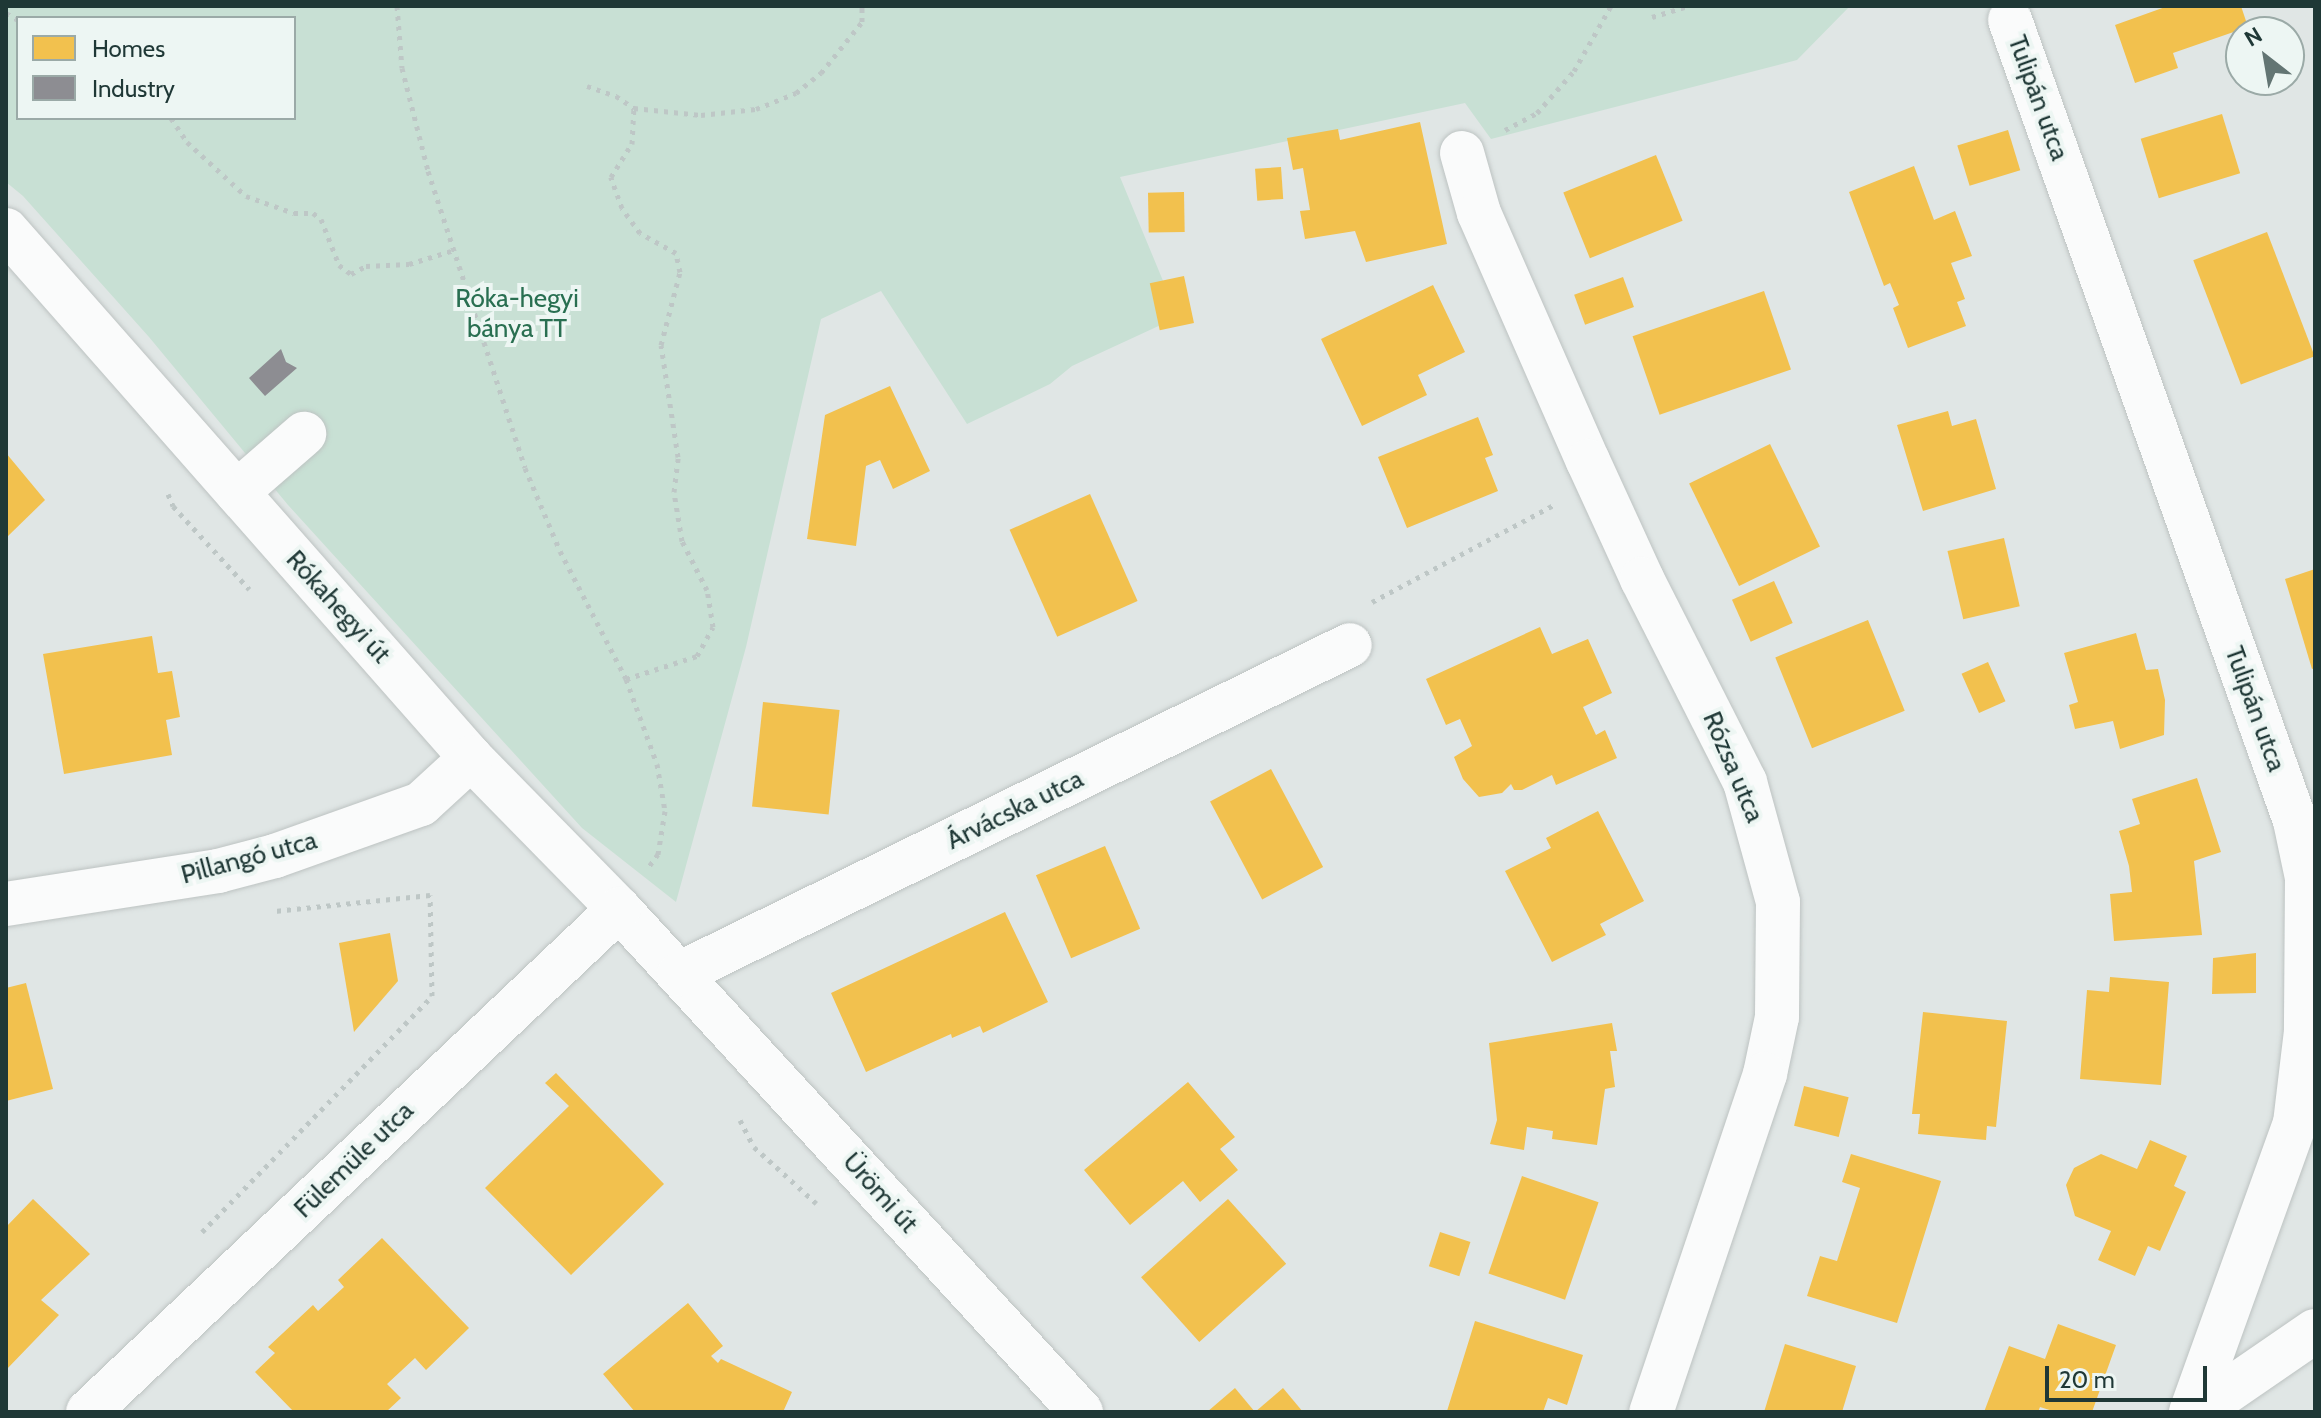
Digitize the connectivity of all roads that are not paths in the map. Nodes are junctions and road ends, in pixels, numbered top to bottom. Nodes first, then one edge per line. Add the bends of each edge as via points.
1 (2010, 20) dead end
2 (1462, 153) road end
3 (6, 230) edge
4 (304, 434) dead end
5 (237, 492) junction
6 (1350, 645) road end
7 (471, 758) junction
8 (6, 904) edge
9 (619, 909) junction
10 (679, 974) junction
11 (2315, 1331) edge
12 (88, 1412) edge
13 (1081, 1412) edge
14 (1651, 1412) edge
15 (2194, 1412) edge

1 - 15 street, Tulipán utca via 2295,821 2307,878 2306,1031 2295,1123
2 - 14 street, Rózsa utca via 1479,213 1588,461 1745,782 1778,902 1777,1017 1765,1074
3 - 5 street, Rókahegyi út
4 - 5 street
5 - 7 street, Rókahegyi út
6 - 10 street, Árvácska utca
7 - 8 street, Pillangó utca via 421,804 275,856 218,871
7 - 9 street, Rókahegyi út
9 - 10 street, Rókahegyi út
9 - 12 street, Fülemüle utca
10 - 13 street, Ürömi út
11 - 15 street

